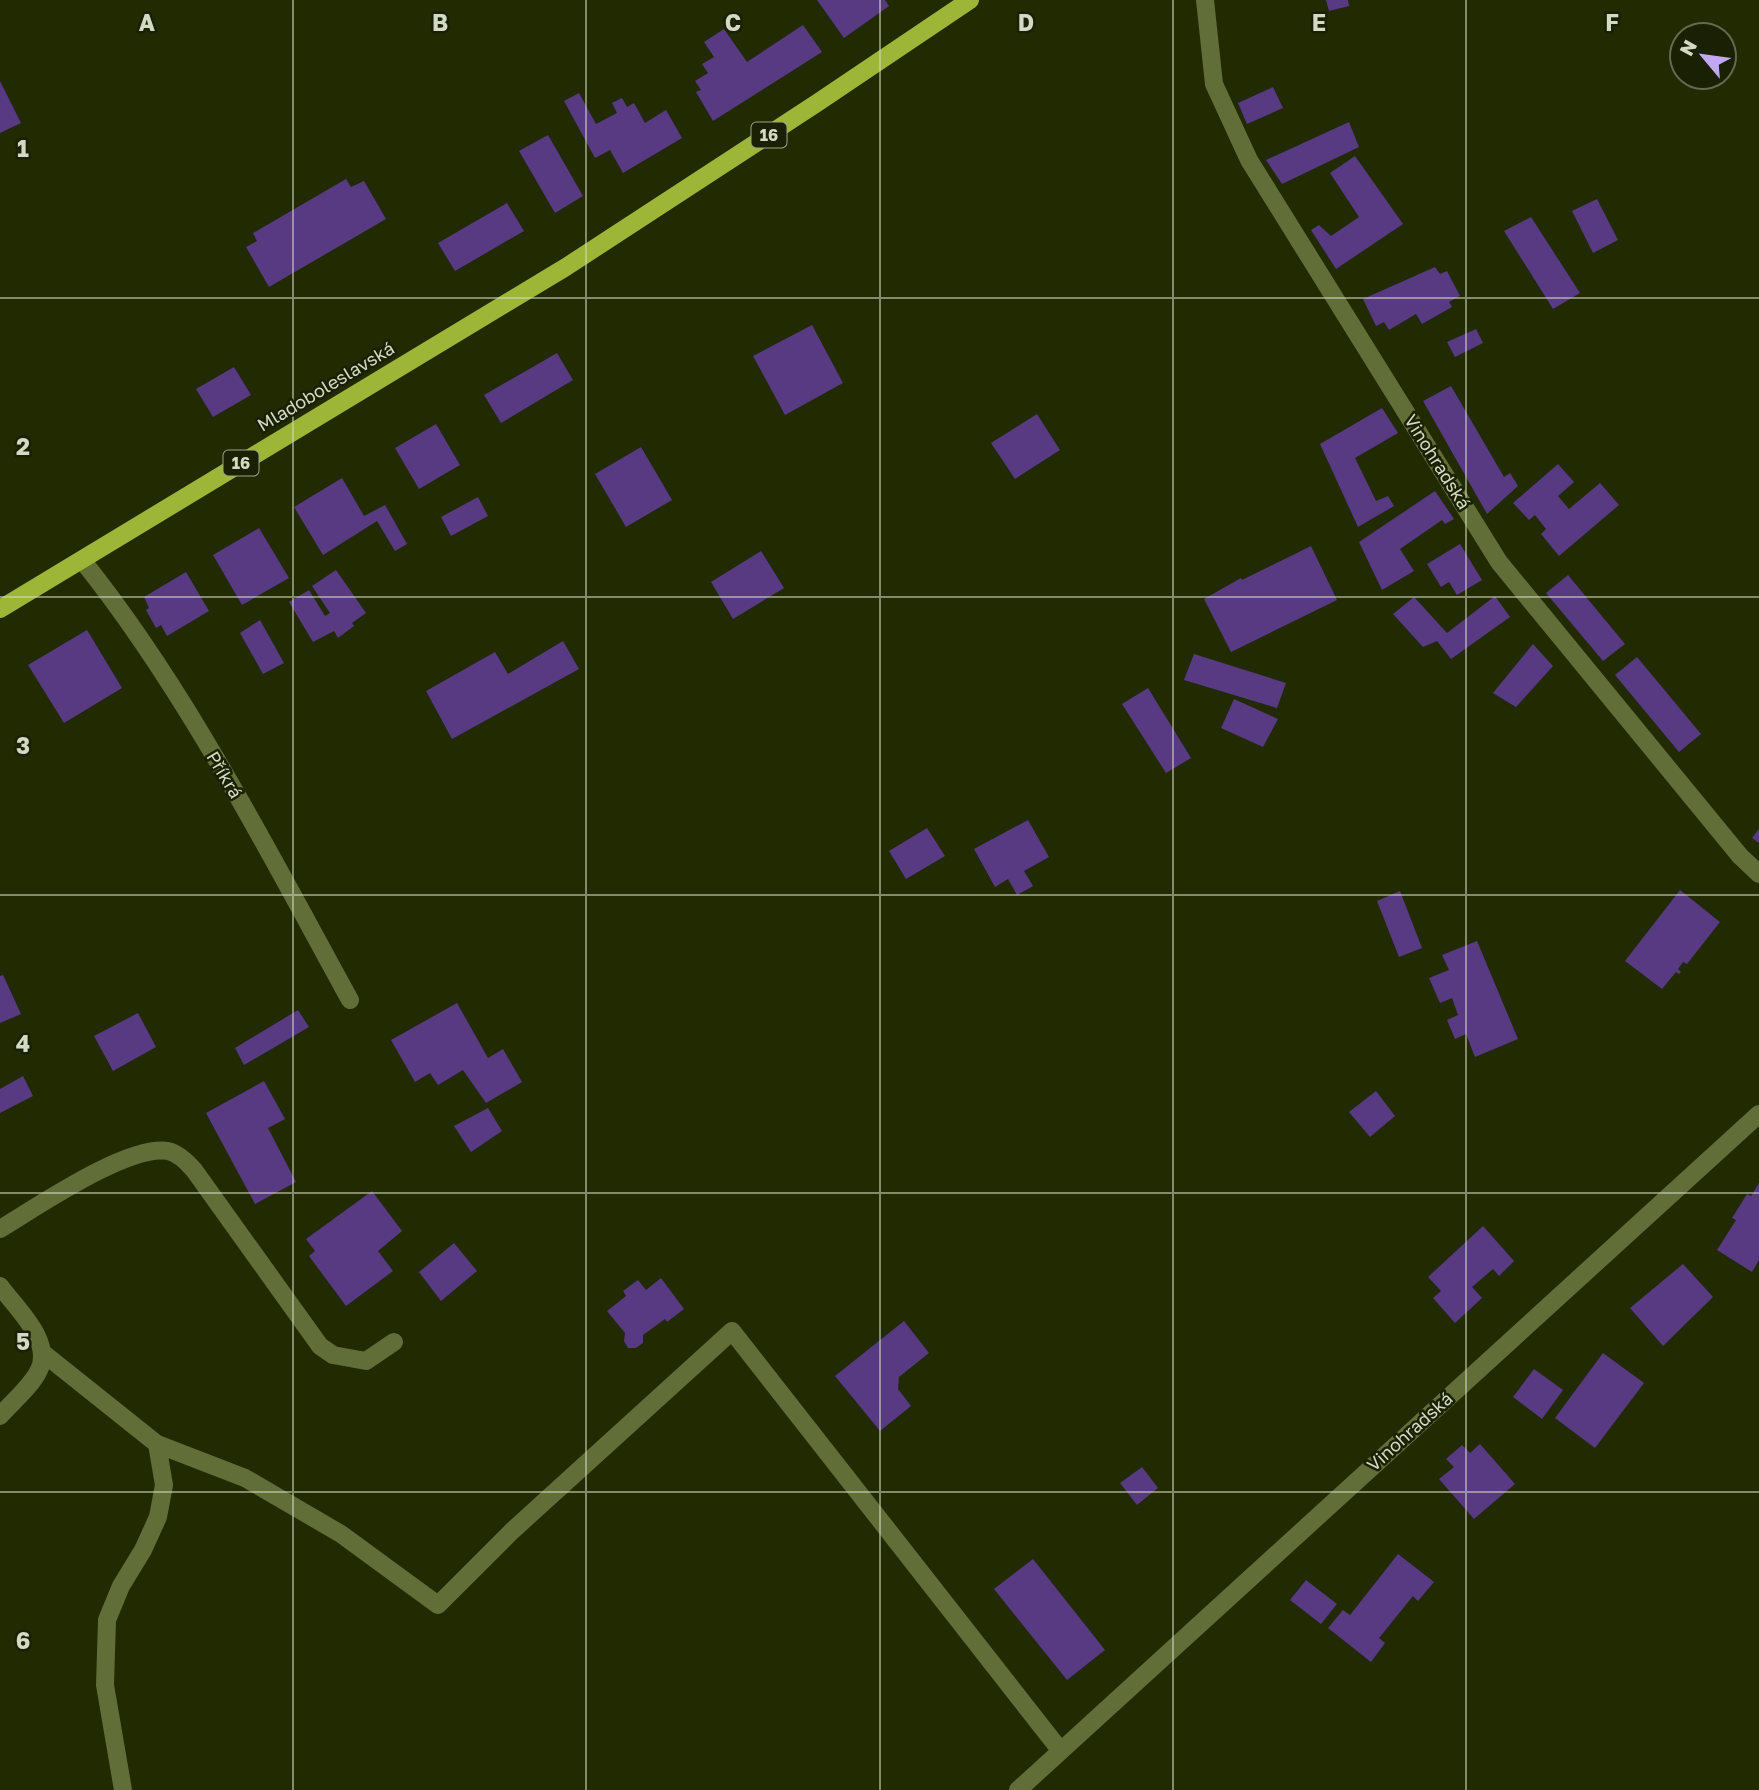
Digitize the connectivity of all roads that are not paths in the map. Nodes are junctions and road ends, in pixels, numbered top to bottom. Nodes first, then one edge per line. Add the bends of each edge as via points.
1 (970, 0) edge
2 (1205, 0) edge
3 (82, 560) junction
4 (0, 609) edge
5 (1759, 874) edge
6 (350, 1000) dead end
7 (1759, 1114) edge
8 (0, 1228) edge
9 (0, 1286) edge
10 (394, 1342) dead end
11 (43, 1353) junction
12 (0, 1416) edge
13 (156, 1444) junction
14 (1060, 1750) junction
15 (123, 1790) edge
16 (1018, 1790) edge

1 - 3 main road, Mladoboleslavská / 16 via 566,267
2 - 5 street, Vinohradská via 1214,84 1249,160 1499,562
3 - 4 main road, Mladoboleslavská / 16
3 - 6 street, Příkrá via 174,690
7 - 14 street, Vinohradská
8 - 10 street via 114,1163 148,1151 169,1152 194,1170 320,1346 333,1355 366,1361
9 - 11 street via 38,1337
11 - 12 street via 39,1370
11 - 13 street
13 - 14 street via 245,1478 341,1534 438,1605 512,1531 732,1331
13 - 15 street via 164,1485 158,1517 107,1620 105,1685
14 - 16 street, Vinohradská

